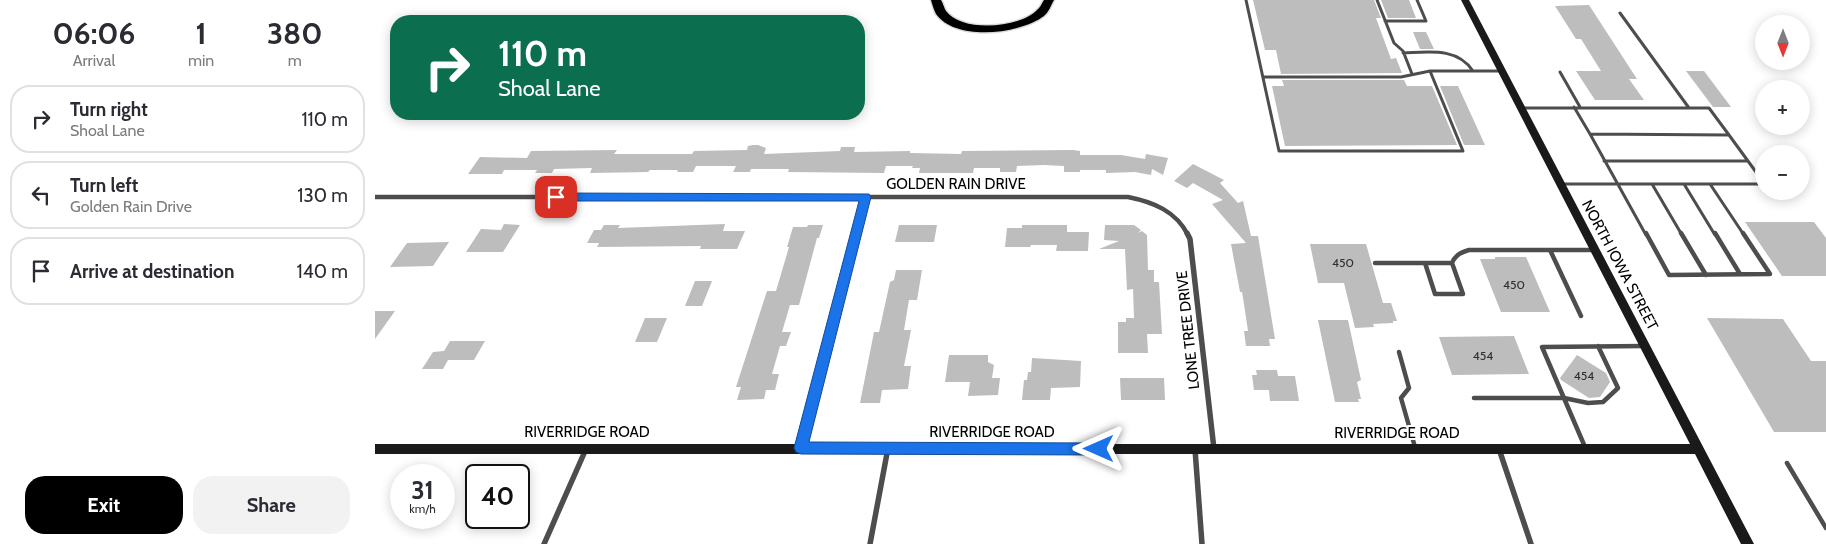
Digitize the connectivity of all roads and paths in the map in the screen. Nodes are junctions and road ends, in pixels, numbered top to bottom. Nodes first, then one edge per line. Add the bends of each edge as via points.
1 (924, 0) edge
2 (936, 0) edge
3 (1246, 0) edge
4 (1377, 0) edge
5 (1417, 0) edge
6 (1465, 0) edge
7 (1050, 1) edge
8 (941, 13) junction
9 (1620, 13) dead end
10 (1385, 21) junction
11 (1403, 53) junction
12 (1430, 71) junction
13 (1473, 71) junction
14 (1501, 71) junction
15 (1559, 72) dead end
16 (1412, 74) junction
17 (1263, 77) junction
18 (1574, 107) junction
19 (1580, 107) junction
20 (1521, 108) junction
21 (1689, 108) junction
22 (1589, 134) junction
23 (1729, 135) junction
24 (1604, 161) junction
25 (1748, 161) junction
26 (1755, 171) edge
27 (1561, 184) junction
28 (1617, 184) junction
29 (1652, 184) junction
30 (1684, 184) junction
31 (1709, 184) junction
32 (1755, 184) edge
33 (375, 197) edge
34 (866, 197) junction
35 (1172, 214) joint
36 (1550, 250) junction
37 (1596, 250) junction
38 (1375, 263) dead end
39 (1425, 263) junction
40 (1451, 263) junction
41 (1739, 274) junction
42 (1706, 275) junction
43 (1581, 316) dead end
44 (1598, 346) junction
45 (1646, 346) junction
46 (1399, 352) dead end
47 (1475, 398) dead end
48 (1564, 398) junction
49 (586, 448) junction
50 (801, 448) junction
51 (888, 448) junction
52 (375, 449) edge
53 (1214, 449) junction
54 (1416, 449) junction
55 (1586, 449) junction
56 (1699, 449) junction
57 (1195, 450) junction
58 (1499, 450) junction
59 (1787, 463) dead end
60 (1826, 528) edge
61 (543, 544) edge
62 (870, 544) edge
63 (1203, 544) edge
64 (1531, 544) edge
65 (1748, 544) edge

1 - 8 highway
2 - 8 highway
3 - 17 lane
4 - 10 lane
5 - 10 lane via 1426,21
6 - 14 street, NORTH IOWA STREET
7 - 8 highway via 1029,21 997,29 963,26
9 - 21 lane
10 - 11 lane via 1394,44
11 - 13 lane via 1455,54 1466,60
11 - 16 lane
12 - 13 lane
12 - 16 lane
12 - 17 lane via 1463,151 1279,151
13 - 14 lane
14 - 20 street, NORTH IOWA STREET
15 - 19 lane
16 - 17 lane via 1401,77
18 - 19 lane
18 - 20 lane
18 - 22 lane
19 - 21 lane
20 - 27 street, NORTH IOWA STREET
21 - 23 lane via 1709,108
22 - 23 lane
22 - 24 lane
23 - 25 lane
24 - 25 lane
24 - 28 lane
25 - 26 lane
27 - 28 lane
27 - 37 street, NORTH IOWA STREET
28 - 29 lane
28 - 42 lane via 1669,275
29 - 30 lane
29 - 42 lane
30 - 31 lane
30 - 41 lane
31 - 32 lane
31 - 41 lane via 1770,274
33 - 34 street, GOLDEN RAIN DRIVE
34 - 35 street, GOLDEN RAIN DRIVE via 1128,196 1159,205
34 - 50 street
35 - 53 street, LONE TREE DRIVE via 1185,227 1191,244
36 - 37 lane
36 - 40 lane via 1469,250 1455,256
36 - 43 lane
37 - 45 street, NORTH IOWA STREET
38 - 39 lane
39 - 40 lane
39 - 40 lane via 1435,294 1463,294
41 - 42 lane
44 - 45 lane
44 - 48 lane via 1618,388 1603,402 1588,403
44 - 48 lane via 1542,347
45 - 56 street, NORTH IOWA STREET
46 - 54 lane via 1409,388 1401,398
47 - 48 lane
48 - 55 lane
49 - 50 street, RIVERRIDGE ROAD
49 - 52 street, RIVERRIDGE ROAD
49 - 61 street
50 - 51 street, RIVERRIDGE ROAD
51 - 57 street, RIVERRIDGE ROAD
51 - 62 street
53 - 54 street, RIVERRIDGE ROAD
53 - 57 street, RIVERRIDGE ROAD
54 - 58 street, RIVERRIDGE ROAD
55 - 56 street, RIVERRIDGE ROAD
55 - 58 street, RIVERRIDGE ROAD
56 - 65 street, NORTH IOWA STREET
57 - 63 street
58 - 64 street
59 - 60 lane

